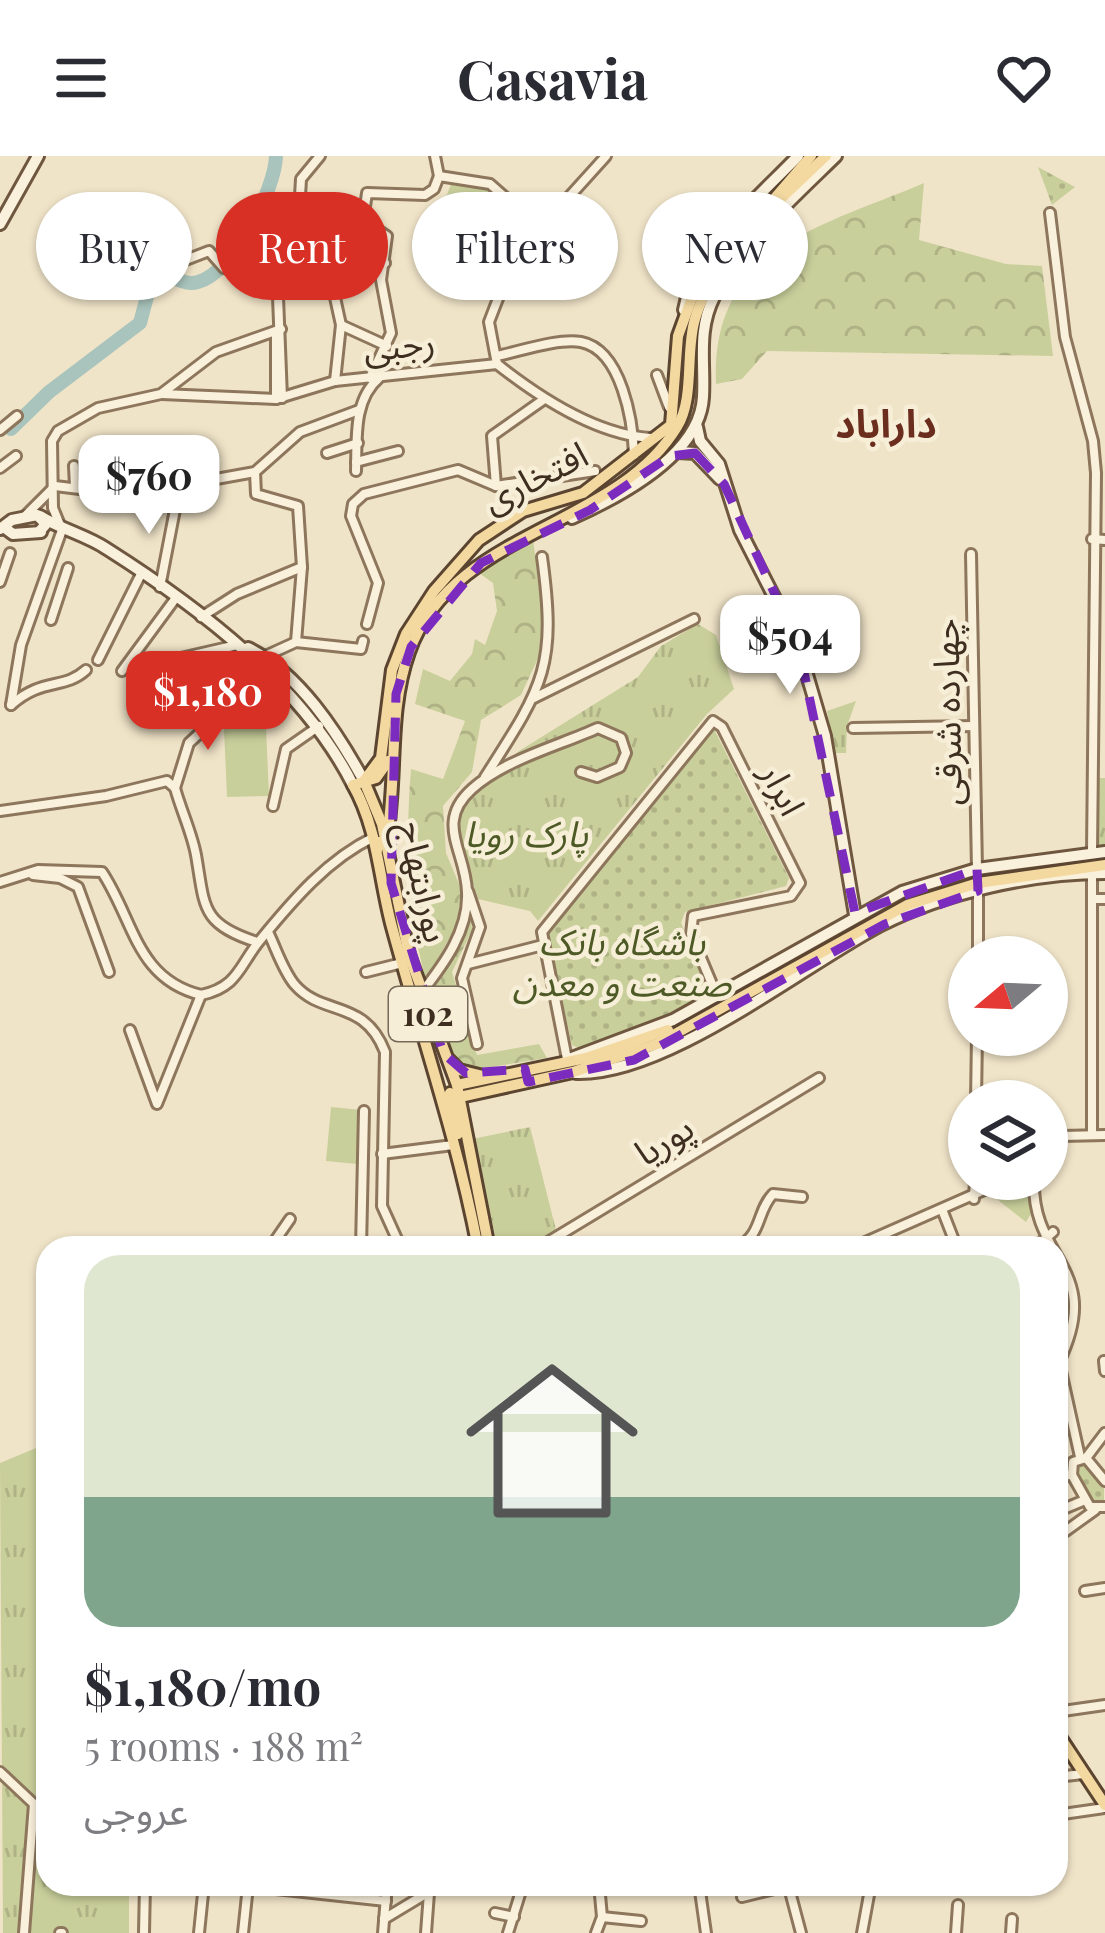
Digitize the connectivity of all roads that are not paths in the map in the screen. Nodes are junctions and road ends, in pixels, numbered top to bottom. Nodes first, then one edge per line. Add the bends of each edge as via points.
1 (38, 156) edge
2 (320, 156) edge
3 (436, 156) edge
4 (606, 156) edge
5 (798, 156) edge
6 (811, 156) edge
7 (826, 156) edge
8 (836, 156) edge
9 (439, 176) junction
10 (300, 192) edge
11 (499, 192) edge
12 (574, 192) edge
13 (388, 194) edge
14 (1050, 213) dead end
15 (0, 224) edge
16 (278, 300) edge
17 (336, 300) edge
18 (385, 300) edge
19 (497, 300) edge
20 (683, 314) junction
21 (341, 325) junction
22 (278, 330) junction
23 (387, 346) junction
24 (497, 360) junction
25 (657, 375) dead end
26 (375, 378) junction
27 (335, 381) junction
28 (160, 394) junction
29 (279, 399) junction
30 (543, 400) junction
31 (359, 410) junction
32 (17, 416) dead end
33 (674, 419) junction
34 (697, 428) junction
35 (0, 430) edge
36 (628, 435) junction
37 (658, 437) junction
38 (358, 443) junction
39 (398, 451) dead end
40 (327, 453) dead end
41 (16, 456) dead end
42 (634, 456) junction
43 (670, 456) junction
44 (74, 466) dead end
45 (0, 468) edge
46 (595, 471) dead end
47 (255, 472) junction
48 (724, 484) junction
49 (75, 485) junction
50 (496, 485) junction
51 (55, 486) junction
52 (178, 494) junction
53 (24, 516) junction
54 (40, 516) junction
55 (508, 520) junction
56 (3, 528) edge
57 (539, 529) junction
58 (62, 530) junction
59 (39, 532) junction
60 (516, 539) junction
61 (1092, 539) junction
62 (1105, 540) edge
63 (10, 554) dead end
64 (971, 554) dead end
65 (542, 556) dead end
66 (68, 568) dead end
67 (302, 568) junction
68 (141, 574) junction
69 (0, 582) edge
70 (40, 587) junction
71 (159, 589) junction
72 (58, 592) junction
73 (175, 599) junction
74 (200, 617) junction
75 (694, 619) dead end
76 (51, 620) dead end
77 (368, 624) dead end
78 (410, 639) junction
79 (363, 641) dead end
80 (296, 642) junction
81 (239, 645) junction
82 (263, 657) junction
83 (98, 659) dead end
84 (146, 666) dead end
85 (86, 670) dead end
86 (122, 671) dead end
87 (532, 699) junction
88 (6, 705) edge
89 (228, 707) dead end
90 (319, 726) junction
91 (974, 726) junction
92 (854, 728) dead end
93 (393, 740) junction
94 (346, 749) junction
95 (381, 752) junction
96 (581, 772) dead end
97 (485, 778) junction
98 (359, 783) junction
99 (175, 788) junction
100 (273, 806) dead end
101 (0, 811) edge
102 (379, 843) junction
103 (1099, 862) edge
104 (25, 874) junction
105 (978, 880) junction
106 (0, 882) edge
107 (468, 890) junction
108 (1092, 899) junction
109 (1105, 899) edge
110 (855, 915) junction
111 (268, 932) junction
112 (978, 936) edge
113 (257, 942) junction
114 (543, 945) junction
115 (402, 963) junction
116 (466, 964) junction
117 (366, 971) dead end
118 (109, 972) dead end
119 (421, 993) junction
120 (201, 995) junction
121 (717, 996) junction
122 (130, 1030) dead end
123 (476, 1044) dead end
124 (437, 1052) junction
125 (568, 1059) junction
126 (526, 1075) junction
127 (493, 1076) junction
128 (819, 1078) dead end
129 (456, 1092) junction
130 (364, 1111) dead end
131 (1092, 1133) junction
132 (1105, 1135) edge
133 (1068, 1139) edge
134 (453, 1145) junction
135 (382, 1154) junction
136 (463, 1175) junction
137 (802, 1197) dead end
138 (972, 1200) edge
139 (1036, 1200) edge
140 (943, 1212) junction
141 (290, 1219) dead end
142 (1053, 1232) junction
143 (278, 1236) edge
144 (362, 1236) edge
145 (396, 1236) edge
146 (476, 1236) edge
147 (486, 1236) edge
148 (558, 1236) edge
149 (754, 1236) edge
150 (883, 1236) edge
151 (952, 1236) edge
152 (1048, 1236) edge
153 (1055, 1236) edge
154 (1068, 1256) edge
155 (1079, 1274) dead end
156 (1088, 1321) dead end
157 (1068, 1347) edge
158 (1104, 1361) edge
159 (1105, 1371) edge
160 (1068, 1403) edge
161 (1105, 1432) edge
162 (1083, 1458) junction
163 (1072, 1474) junction
164 (1068, 1475) edge
165 (1105, 1481) edge
166 (1085, 1500) junction
167 (1068, 1507) edge
168 (1100, 1508) edge
169 (1068, 1530) edge
170 (1105, 1588) edge
171 (1085, 1591) dead end
172 (1105, 1705) edge
173 (1068, 1710) edge
174 (1068, 1749) edge
175 (0, 1772) edge
176 (1085, 1774) junction
177 (1068, 1776) edge
178 (1105, 1806) edge
179 (1068, 1813) edge
180 (145, 1896) edge
181 (203, 1896) edge
182 (247, 1896) edge
183 (354, 1896) edge
184 (386, 1896) edge
185 (422, 1896) edge
186 (429, 1896) edge
187 (520, 1896) edge
188 (599, 1896) edge
189 (701, 1896) edge
190 (746, 1896) edge
191 (791, 1896) edge
192 (869, 1896) edge
193 (742, 1897) dead end
194 (386, 1901) junction
195 (958, 1905) dead end
196 (495, 1913) dead end
197 (514, 1917) junction
198 (602, 1917) junction
199 (1012, 1918) dead end
200 (384, 1919) junction
201 (641, 1921) dead end
202 (24, 1933) edge
203 (144, 1933) edge
204 (199, 1933) edge
205 (243, 1933) edge
206 (383, 1933) edge
207 (427, 1933) edge
208 (508, 1933) edge
209 (596, 1933) edge
210 (706, 1933) edge
211 (800, 1933) edge
212 (862, 1933) edge
213 (956, 1933) edge
214 (1011, 1933) edge

1 - 15 main road
2 - 10 street
3 - 9 street
4 - 12 street
5 - 20 main road via 718,243 688,288
6 - 20 main road via 710,268
7 - 57 main road, افتخاری via 706,292 690,341 681,422 658,453
8 - 34 main road via 715,294 700,345
9 - 11 street
9 - 13 street via 424,195
14 - 61 street via 1064,337 1094,441
16 - 22 street
17 - 21 street
18 - 23 street
19 - 24 street via 489,322
20 - 33 main road
21 - 23 street
21 - 27 street
22 - 28 street via 216,352
22 - 29 street
23 - 26 street
24 - 26 street, رجبی
24 - 30 street
24 - 36 street, رجبی via 587,344 616,368
25 - 33 street
26 - 27 street, رجبی
26 - 31 street
27 - 29 street, رجبی
28 - 29 street, رجبی
28 - 51 street via 98,408 58,431
30 - 36 street
30 - 50 street via 492,436
31 - 38 street
31 - 47 street via 300,432
32 - 35 street
33 - 37 main road, افتخاری
34 - 43 main road
34 - 48 main road
36 - 37 street
36 - 42 street, رجبی
37 - 42 main road, افتخاری
38 - 39 street via 356,466
38 - 40 street
41 - 45 street
42 - 55 main road, افتخاری via 583,493
43 - 48 main road via 694,453
43 - 57 main road via 590,510
44 - 49 street
46 - 50 street
47 - 52 street
47 - 67 street via 256,494 298,506
48 - 110 main road via 808,676
49 - 51 street
49 - 52 street via 162,500
50 - 77 street via 458,470 352,504 379,583
51 - 53 street
51 - 58 street
52 - 71 street
53 - 54 main road
53 - 56 main road
54 - 58 main road, 102
54 - 59 main road via 46,524
55 - 60 main road
55 - 78 main road, افتخاری via 434,591
56 - 59 main road
57 - 60 main road, افتخاری
58 - 59 main road, 102
58 - 68 main road, پورابتهاج / 102 via 107,548
58 - 70 street
60 - 78 main road, افتخاری via 455,588
61 - 62 street
61 - 103 street
63 - 69 street
64 - 91 street, چهارده شرقی
65 - 87 street via 551,640
66 - 72 street
67 - 74 street
67 - 80 street
68 - 71 main road, پورابتهاج / 102
68 - 83 street
70 - 72 street
70 - 88 street
71 - 73 main road, پورابتهاج / 102
72 - 76 street
73 - 74 main road, پورابتهاج / 102
73 - 86 street
74 - 81 main road, پورابتهاج / 102
75 - 87 street
78 - 93 main road, افتخاری
78 - 95 main road, افتخاری via 385,699
79 - 80 street via 361,650
80 - 82 street
81 - 82 main road, پورابتهاج / 102
81 - 84 street
81 - 90 main road, پورابتهاج / 102
82 - 94 main road, پورابتهاج / 102
85 - 88 street via 75,680 39,684
87 - 97 street
89 - 99 street via 189,743
90 - 98 main road, پورابتهاج / 102
90 - 100 street via 286,749
91 - 92 street
91 - 105 street, چهارده شرقی
93 - 98 main road via 382,773
93 - 102 main road, افتخاری
94 - 95 main road via 362,761
94 - 98 main road, پورابتهاج / 102
95 - 98 main road
96 - 97 street via 598,777 620,767 621,739 598,728
97 - 107 street via 453,812
98 - 102 main road, پورابتهاج / 102
99 - 101 street via 156,780
99 - 113 street via 204,907 232,934
102 - 111 street via 347,849
102 - 115 main road, پورابتهاج / 102
102 - 119 main road, پورابتهاج / 102
103 - 105 main road
103 - 108 street
104 - 106 street
104 - 118 street via 78,887
104 - 120 street via 102,872 161,979
105 - 110 main road via 914,888
105 - 112 street, چهارده شرقی
105 - 125 main road via 882,909 664,1032
105 - 126 main road via 907,905 680,1033 573,1072
107 - 116 street via 480,927
107 - 119 street via 446,961
108 - 109 street
108 - 131 street
110 - 121 main road
111 - 113 street
111 - 135 street via 298,988 358,1013 379,1036 386,1052
113 - 120 street via 237,980
114 - 116 street
114 - 121 street, ابرار via 542,932 713,721 800,888 694,916 691,934
114 - 125 street
115 - 117 street
115 - 124 main road, پورابتهاج / 102
116 - 123 street
119 - 124 main road, پورابتهاج / 102
120 - 122 street via 157,1104
121 - 125 main road
124 - 127 main road via 459,1070
124 - 129 main road
124 - 134 main road, پورابتهاج / 102
125 - 126 main road
126 - 127 main road
126 - 129 main road
127 - 129 main road
128 - 148 street, پوریا
129 - 136 main road
129 - 147 main road
130 - 144 street
131 - 132 street
131 - 133 street
134 - 135 street
134 - 136 main road, پورابتهاج / 102
135 - 145 street via 382,1206
136 - 146 main road, پورابتهاج / 102
137 - 149 street via 773,1194
138 - 140 street
139 - 142 street
140 - 150 street
140 - 151 street
141 - 143 street
142 - 152 street
142 - 153 street
154 - 155 street
156 - 157 street
158 - 159 street
160 - 162 street
161 - 162 street
162 - 163 street
162 - 165 street
163 - 164 street
163 - 166 street
166 - 167 street
166 - 168 street
168 - 169 street
170 - 171 street
172 - 173 street
174 - 176 main road
175 - 202 street via 34,1804
176 - 177 street
176 - 178 main road
178 - 179 street
180 - 203 street
181 - 204 street
182 - 205 street
183 - 194 street
184 - 194 street
185 - 200 street
186 - 207 street
187 - 197 street
188 - 198 street
189 - 210 street
190 - 193 street
191 - 211 street
192 - 212 street
194 - 200 street
195 - 213 street
196 - 197 street
197 - 208 street
198 - 201 street
198 - 209 street
199 - 214 street
200 - 206 street

